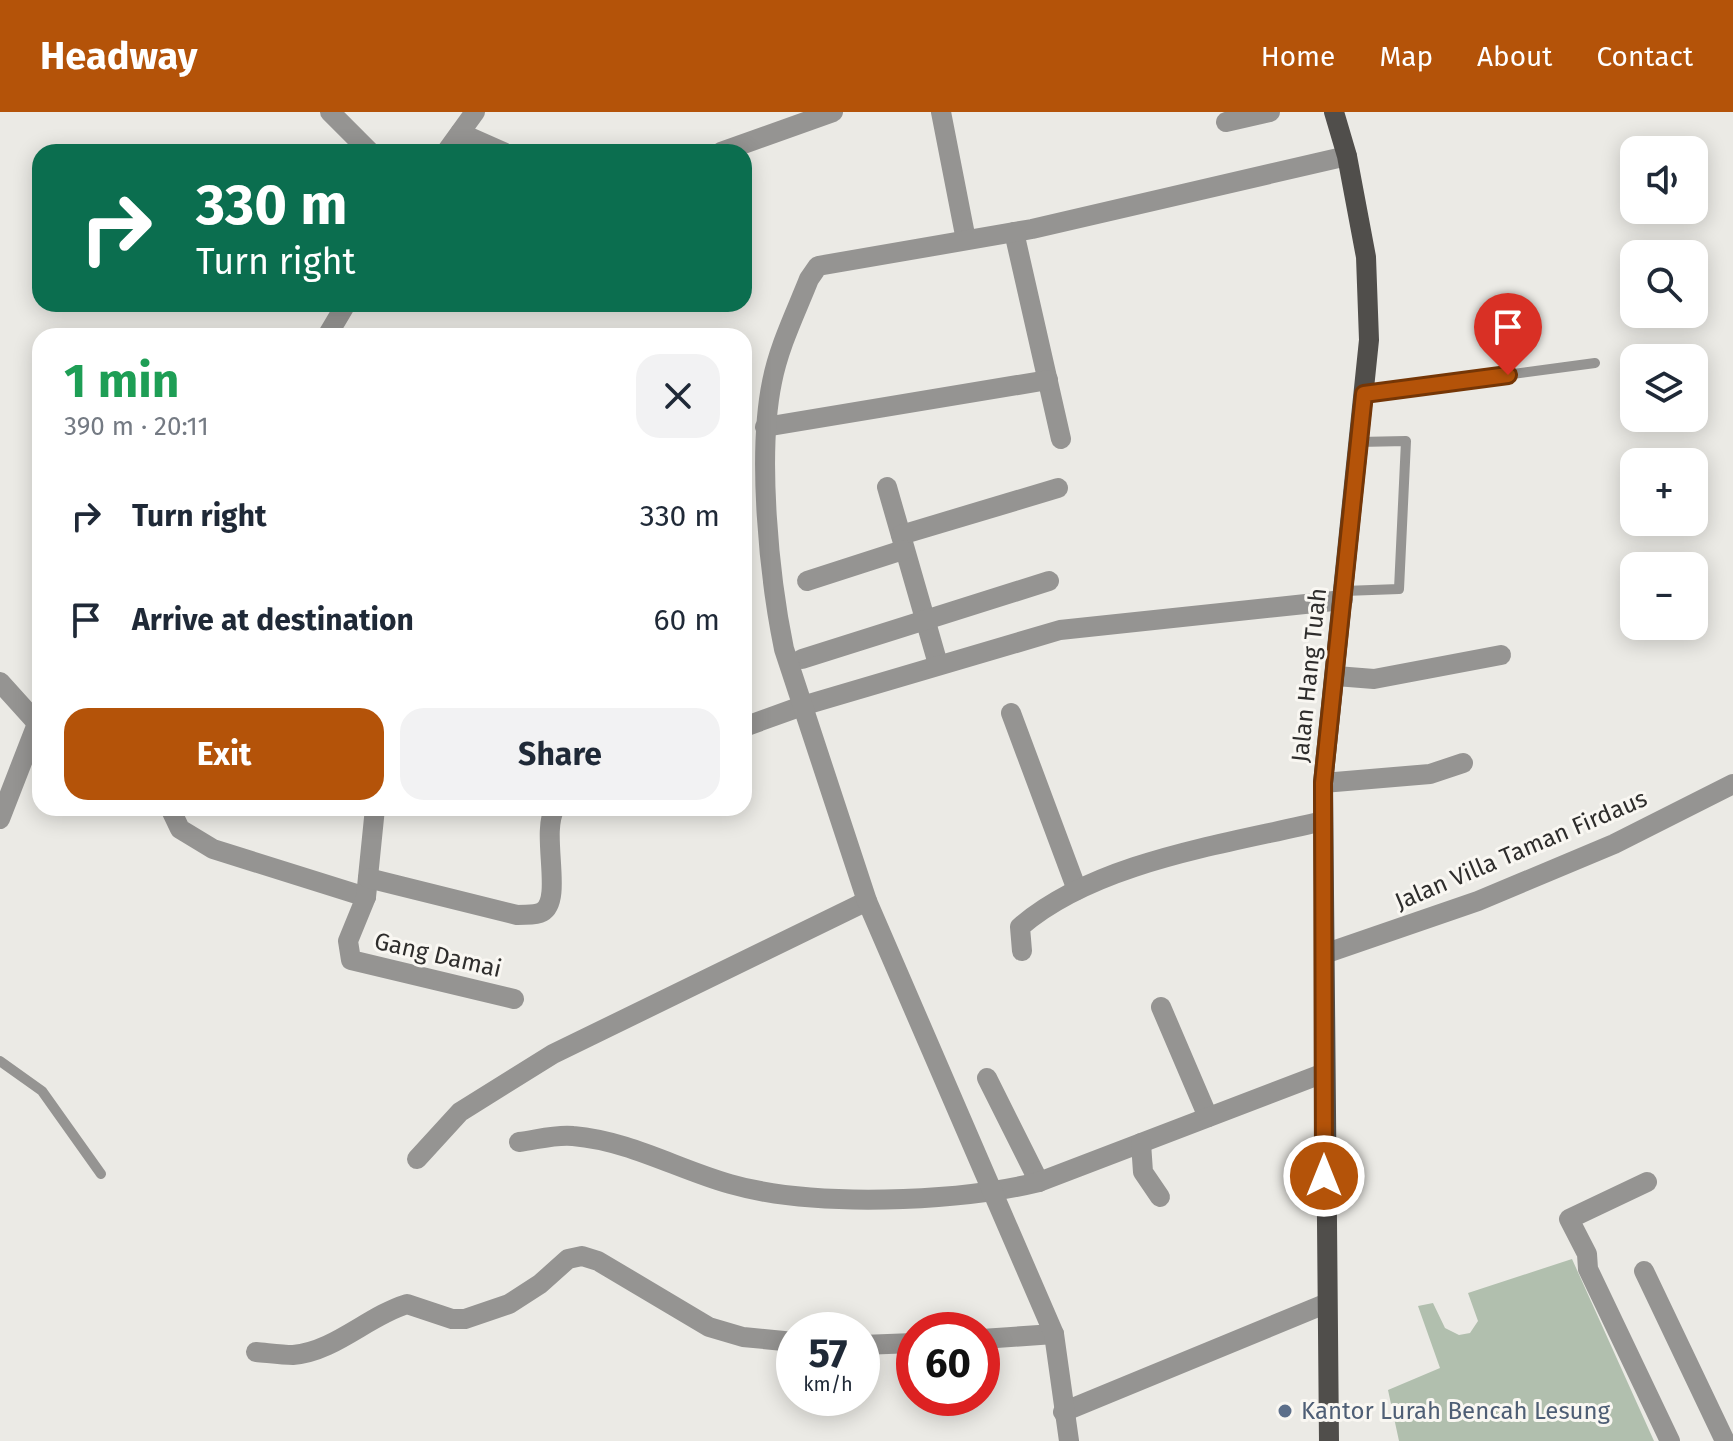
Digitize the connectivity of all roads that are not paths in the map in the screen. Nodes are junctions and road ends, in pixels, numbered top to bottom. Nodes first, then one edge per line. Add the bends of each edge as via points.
1 (330, 112) edge
2 (475, 112) edge
3 (833, 112) edge
4 (941, 112) edge
5 (1270, 112) edge
6 (1334, 112) edge
7 (1226, 122) dead end
8 (460, 133) junction
9 (362, 144) edge
10 (452, 144) edge
11 (485, 144) edge
12 (743, 144) edge
13 (1347, 156) junction
14 (1014, 232) junction
15 (966, 240) junction
16 (1595, 363) dead end
17 (1048, 380) junction
18 (1364, 394) junction
19 (765, 427) junction
20 (1061, 439) dead end
21 (1359, 442) junction
22 (887, 487) dead end
23 (1058, 488) dead end
24 (902, 542) junction
25 (807, 581) dead end
26 (1049, 581) dead end
27 (1344, 596) junction
28 (925, 620) junction
29 (1501, 655) dead end
30 (802, 659) dead end
31 (938, 664) junction
32 (1336, 676) junction
33 (0, 682) edge
34 (802, 706) junction
35 (32, 713) edge
36 (1011, 713) dead end
37 (752, 724) edge
38 (32, 738) edge
39 (1463, 763) dead end
40 (1323, 783) junction
41 (1733, 784) edge
42 (174, 816) edge
43 (374, 816) edge
44 (552, 816) edge
45 (0, 819) edge
46 (1323, 821) junction
47 (367, 888) junction
48 (1077, 890) junction
49 (867, 901) junction
50 (1022, 951) dead end
51 (1324, 954) junction
52 (514, 999) dead end
53 (1161, 1007) dead end
54 (0, 1061) edge
55 (1324, 1073) junction
56 (987, 1078) dead end
57 (1208, 1117) junction
58 (519, 1142) dead end
59 (1141, 1143) junction
60 (417, 1159) dead end
61 (101, 1174) dead end
62 (1039, 1182) junction
63 (1647, 1182) dead end
64 (991, 1194) junction
65 (1160, 1197) dead end
66 (1644, 1271) dead end
67 (1325, 1304) junction
68 (1054, 1334) junction
69 (1000, 1338) edge
70 (776, 1340) edge
71 (256, 1352) dead end
72 (1063, 1412) junction
73 (1069, 1441) edge
74 (1329, 1441) edge
75 (1670, 1441) edge
76 (1725, 1441) edge

1 - 9 street
2 - 8 street
3 - 12 street
4 - 15 street
5 - 7 street
6 - 13 main road, Jalan Hang Tuah
8 - 10 street
8 - 11 street
13 - 14 street
13 - 18 main road, Jalan Hang Tuah via 1366,257 1369,340
14 - 15 street
14 - 17 street
15 - 19 street via 818,266 777,360
16 - 18 lane
17 - 19 street
17 - 20 street
18 - 21 main road, Jalan Hang Tuah
19 - 34 street via 778,620
21 - 27 main road, Jalan Hang Tuah
21 - 27 lane via 1406,441 1399,589
22 - 24 street
23 - 24 street
24 - 25 street
24 - 28 street
26 - 28 street
27 - 31 street via 1060,630
27 - 32 main road, Jalan Hang Tuah
28 - 30 street
28 - 31 street
29 - 32 street via 1374,679
31 - 34 street
32 - 40 main road, Jalan Hang Tuah
33 - 35 street
34 - 37 street
34 - 49 street
36 - 48 street
38 - 45 street
39 - 40 street via 1430,774
40 - 46 main road, Jalan Hang Tuah
41 - 51 street, Jalan Villa Taman Firdaus via 1614,844 1492,896
42 - 47 street via 180,829 213,849
43 - 47 street
44 - 47 street via 547,831 552,893 549,907 540,914 517,915
46 - 48 street via 1185,854
46 - 51 main road, Jalan Hang Tuah
47 - 52 street, Gang Damai via 348,941 351,960
48 - 50 street via 1020,927
49 - 60 street via 543,1060 460,1112
49 - 64 street
51 - 55 main road, Jalan Hang Tuah
53 - 57 street
54 - 61 lane via 42,1091
55 - 57 street
55 - 67 main road, Jalan Hang Tuah
56 - 62 street
57 - 59 street
58 - 64 street via 570,1135 606,1141 732,1185 793,1195 898,1199
59 - 62 street
59 - 65 street via 1143,1172
62 - 64 street
63 - 75 street via 1578,1215 1594,1250 1586,1263
64 - 68 street
66 - 76 street
67 - 72 street
67 - 74 main road, Jalan Hang Tuah
68 - 69 street
68 - 72 street
70 - 71 street via 709,1327 582,1256 568,1259 509,1304 465,1319 407,1304 296,1355
72 - 73 street

